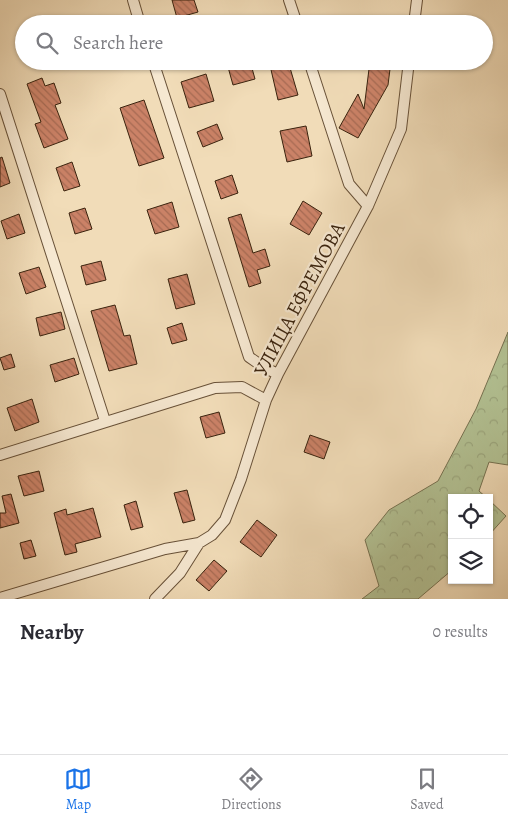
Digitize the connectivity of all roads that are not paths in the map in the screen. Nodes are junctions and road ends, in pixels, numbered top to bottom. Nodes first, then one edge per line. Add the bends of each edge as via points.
1 (133, 0) edge
2 (289, 0) edge
3 (417, 0) edge
4 (137, 15) edge
5 (294, 15) edge
6 (415, 15) edge
7 (156, 70) edge
8 (312, 70) edge
9 (408, 70) edge
10 (0, 94) edge
11 (368, 206) junction
12 (278, 374) junction
13 (266, 400) junction
14 (105, 421) junction
15 (0, 455) edge
16 (199, 543) junction
17 (0, 598) edge
18 (155, 599) edge

1 - 4 street
2 - 5 street
3 - 6 street
7 - 12 street via 249,357
8 - 11 street via 349,184
9 - 11 street, УЛИЦА ЕФРЕМОВА via 401,129
10 - 14 street
11 - 12 street, УЛИЦА ЕФРЕМОВА
12 - 13 street, УЛИЦА ЕФРЕМОВА
13 - 14 street via 242,387 215,388
13 - 16 street, УЛИЦА ЕФРЕМОВА via 242,479 225,520 212,535
14 - 15 street
16 - 17 street, УЛИЦА ЕФРЕМОВА via 165,549
16 - 18 street, УЛИЦА ЕФРЕМОВА via 180,573

